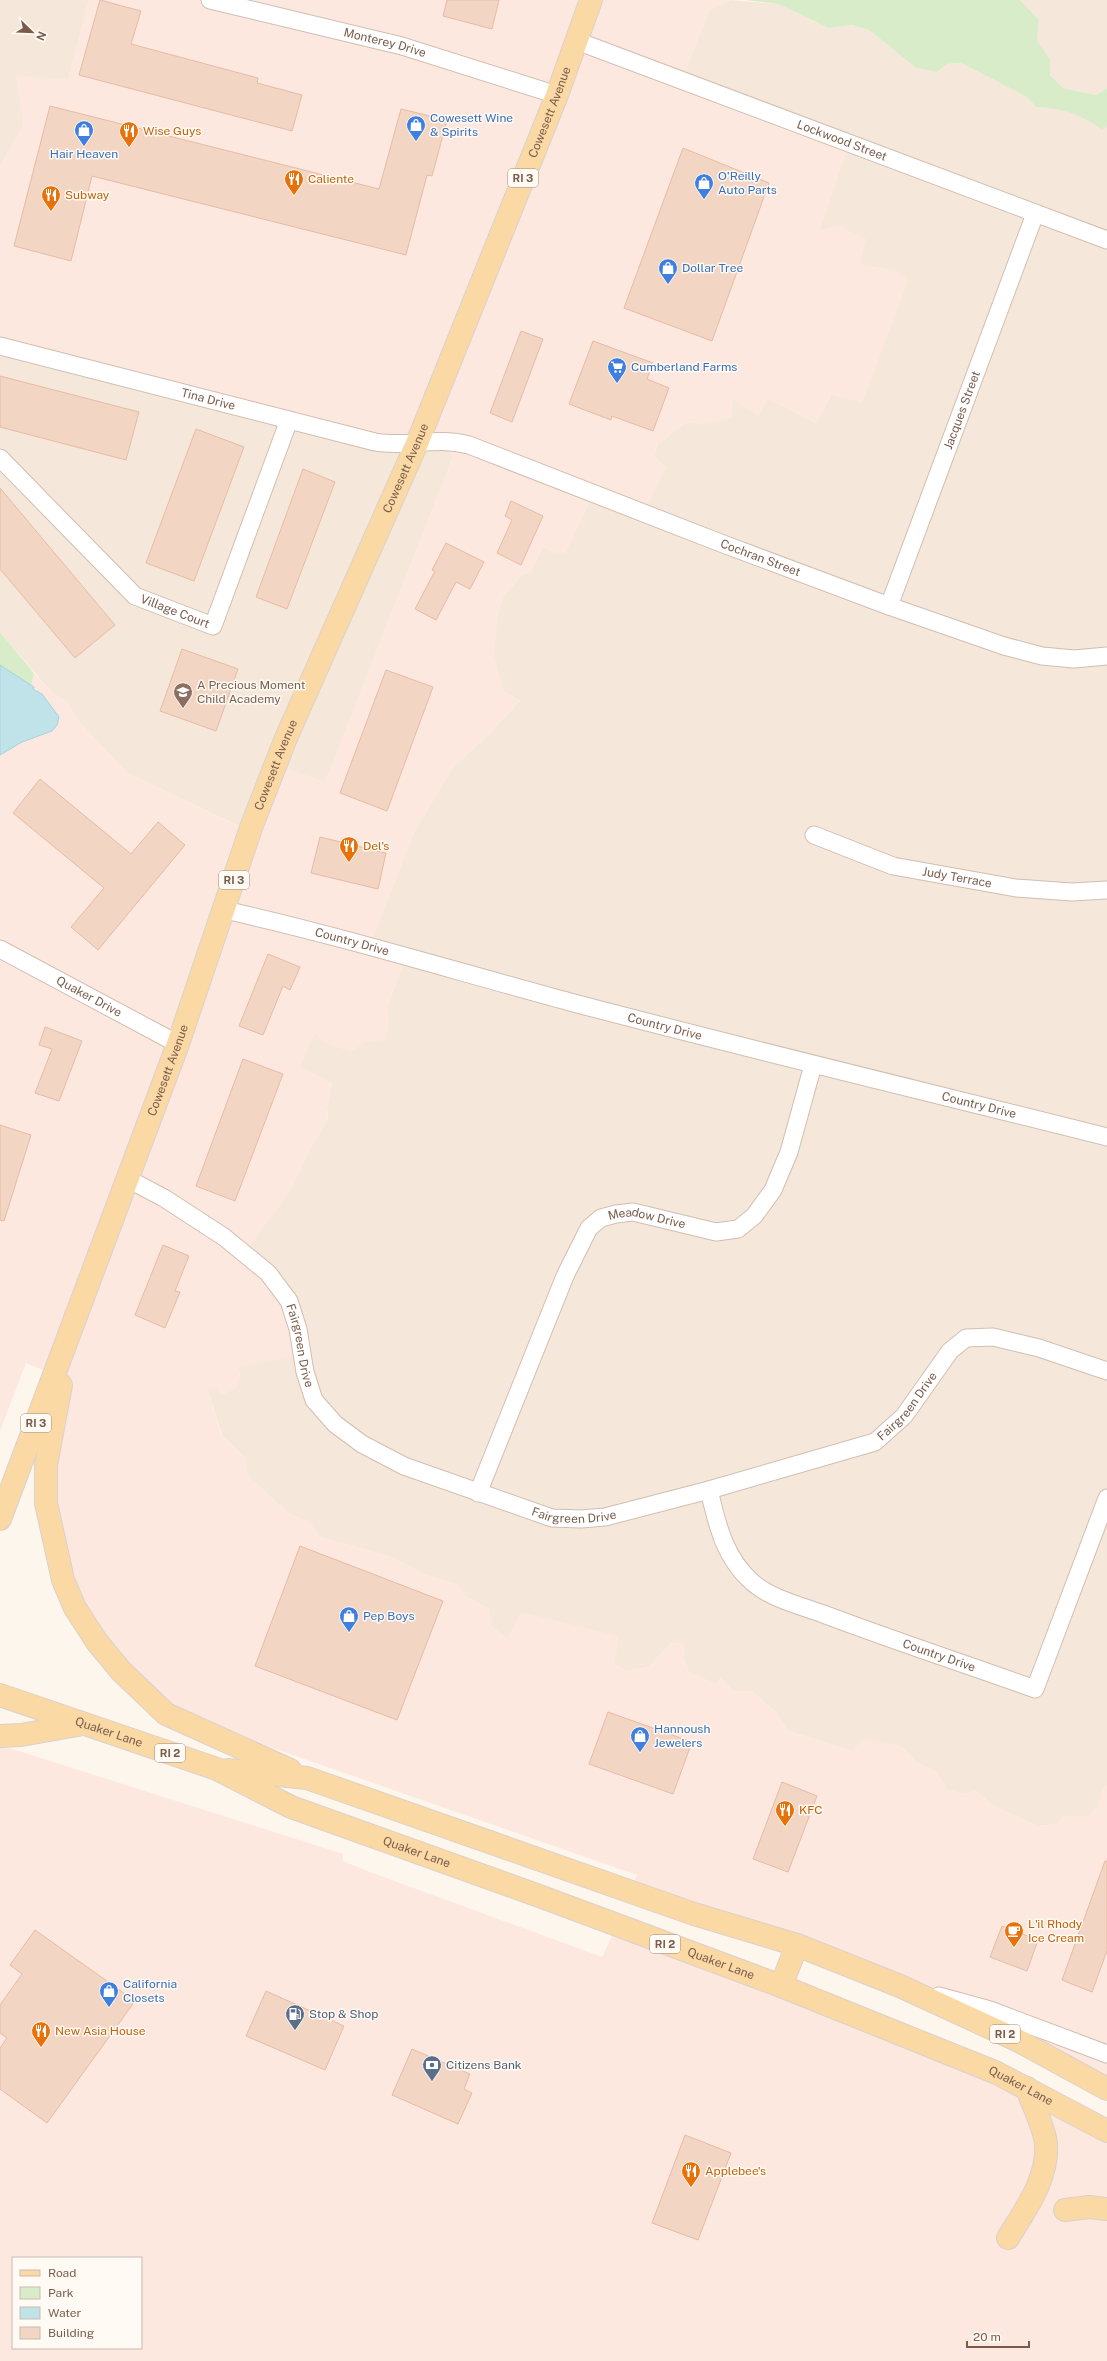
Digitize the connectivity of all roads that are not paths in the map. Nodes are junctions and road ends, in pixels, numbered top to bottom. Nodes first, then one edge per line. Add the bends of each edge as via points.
1 (210, 0) edge
2 (591, 0) edge
3 (577, 41) junction
4 (557, 95) junction
5 (1035, 214) junction
6 (1107, 240) edge
7 (0, 346) edge
8 (289, 420) junction
9 (418, 441) junction
10 (0, 458) edge
11 (888, 606) junction
12 (1107, 656) edge
13 (814, 835) dead end
14 (1107, 890) edge
15 (225, 910) junction
16 (0, 949) edge
17 (178, 1044) junction
18 (813, 1065) junction
19 (1107, 1137) edge
20 (128, 1179) junction
21 (71, 1327) junction
22 (1107, 1372) edge
23 (709, 1490) junction
24 (478, 1493) junction
25 (1107, 1498) edge
26 (0, 1519) edge
27 (0, 1695) edge
28 (84, 1724) junction
29 (0, 1736) edge
30 (217, 1769) junction
31 (307, 1778) junction
32 (797, 1945) junction
33 (781, 1986) junction
34 (900, 1986) junction
35 (1107, 2054) edge
36 (1027, 2088) junction
37 (1107, 2089) edge
38 (1107, 2131) edge
39 (1107, 2208) edge
40 (1065, 2210) dead end
41 (1008, 2238) dead end

1 - 4 street, Monterey Drive via 402,46
2 - 3 main road, Cowesett Avenue / RI 3
3 - 4 main road, Cowesett Avenue / RI 3
3 - 5 street, Lockwood Street
4 - 9 main road, Cowesett Avenue / RI 3
5 - 6 street, Lockwood Street
5 - 11 street, Jacques Street
7 - 8 street, Tina Drive
8 - 9 street, Tina Drive via 386,444
8 - 10 street, Village Court via 213,626 135,596
9 - 11 street, Cochran Street via 440,440 469,445
9 - 15 main road, Cowesett Avenue / RI 3 via 286,738 244,845
11 - 12 street, Cochran Street via 1004,646 1042,656 1074,659
13 - 14 street, Judy Terrace via 893,866 1016,888 1072,892
15 - 17 main road, Cowesett Avenue / RI 3 via 194,992
15 - 18 street, Country Drive via 301,927 568,1002
16 - 17 street, Quaker Drive
17 - 20 main road, Cowesett Avenue / RI 3
18 - 19 street, Country Drive
18 - 24 street, Meadow Drive via 789,1152 773,1190 754,1216 738,1229 716,1232 633,1212 601,1218 589,1228 565,1276
20 - 21 main road, Cowesett Avenue / RI 3
20 - 24 street, Fairgreen Drive via 164,1198 224,1237 268,1273 289,1301 314,1400 335,1424 362,1444 404,1466
21 - 26 main road, Cowesett Avenue / RI 3
21 - 31 main road via 46,1465 46,1503 63,1580 75,1608 97,1642 121,1671 166,1714
22 - 23 street, Fairgreen Drive via 1039,1348 994,1337 966,1338 950,1351 904,1416 875,1442
23 - 24 street, Fairgreen Drive via 605,1517 581,1519 552,1518
23 - 25 street, Country Drive via 721,1538 732,1560 757,1586 775,1596 863,1629 1035,1689
27 - 28 main road, Quaker Lane / RI 2
28 - 29 main road
28 - 30 main road, Quaker Lane / RI 2
30 - 31 main road, Quaker Lane / RI 2
30 - 33 main road, Quaker Lane / RI 2 via 290,1807
31 - 32 main road, Quaker Lane / RI 2 via 694,1914
32 - 33 main road
32 - 34 main road, Quaker Lane / RI 2
33 - 36 main road, Quaker Lane / RI 2 via 992,2070
34 - 35 street, Quaker Lane via 990,2010
34 - 37 main road, Quaker Lane / RI 2 via 1017,2040
36 - 38 main road, Quaker Lane / RI 2
36 - 41 main road via 1046,2142 1044,2167 1036,2190
39 - 40 main road

